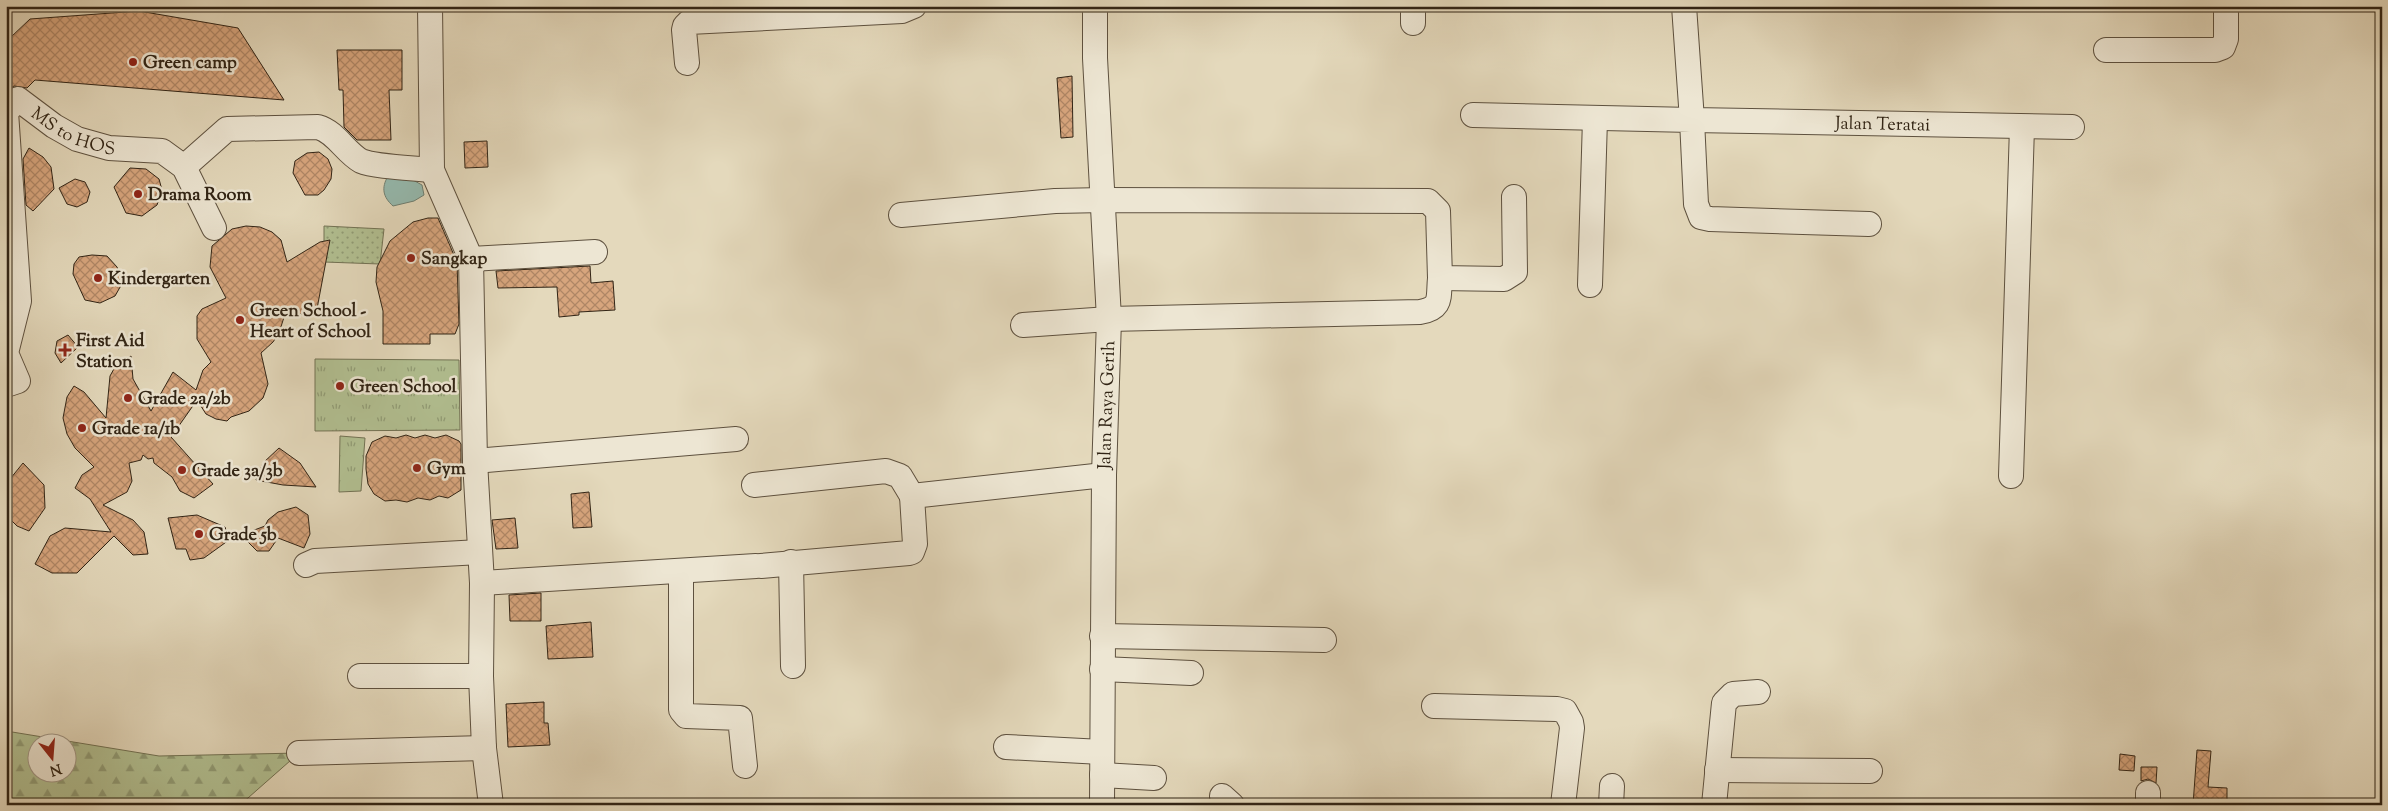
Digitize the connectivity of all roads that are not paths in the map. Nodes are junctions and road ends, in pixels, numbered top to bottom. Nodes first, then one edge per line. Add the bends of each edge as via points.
1 (430, 6) edge
2 (914, 6) edge
3 (1095, 6) edge
4 (1684, 6) edge
5 (2226, 6) edge
6 (2106, 50) dead end
7 (687, 63) dead end
8 (1473, 115) dead end
9 (1595, 119) junction
10 (1692, 120) junction
11 (2022, 127) junction
12 (2072, 127) dead end
13 (184, 167) junction
14 (432, 170) junction
15 (1514, 197) dead end
16 (1104, 200) junction
17 (901, 215) dead end
18 (1869, 224) dead end
19 (214, 228) dead end
20 (595, 252) dead end
21 (471, 259) junction
22 (1440, 278) junction
23 (1590, 285) dead end
24 (1109, 319) junction
25 (1023, 325) dead end
26 (6, 385) edge
27 (736, 439) dead end
28 (474, 461) junction
29 (1104, 475) junction
30 (2011, 476) dead end
31 (754, 484) dead end
32 (912, 496) junction
33 (480, 552) junction
34 (791, 562) junction
35 (306, 565) dead end
36 (681, 571) junction
37 (482, 583) junction
38 (1102, 636) junction
39 (1324, 640) dead end
40 (793, 666) dead end
41 (1102, 669) junction
42 (1191, 673) dead end
43 (360, 676) dead end
44 (481, 676) junction
45 (1758, 692) dead end
46 (1434, 706) dead end
47 (1006, 747) dead end
48 (484, 748) junction
49 (1102, 752) junction
50 (299, 753) dead end
51 (745, 766) dead end
52 (1717, 770) junction
53 (1870, 771) dead end
54 (1102, 775) junction
55 (1154, 778) dead end
56 (491, 805) edge
57 (1102, 805) edge
58 (1563, 805) edge
59 (1714, 805) edge

1 - 14 street
2 - 7 street via 902,11 689,22 684,30
3 - 16 street, Jalan Raya Gerih
4 - 10 street
5 - 6 street via 2226,39 2223,46 2215,50
8 - 9 street, Jalan Teratai
9 - 10 street, Jalan Teratai
9 - 23 street
10 - 11 street, Jalan Teratai
10 - 18 street via 1696,204 1701,217
11 - 12 street, Jalan Teratai
11 - 30 street
13 - 14 street via 227,129 318,127 364,162
13 - 19 street, MS to HOS
13 - 26 street, MS to HOS via 162,151 109,148 77,139 18,99 6,112 19,302 6,353 18,381
14 - 21 street
15 - 22 street via 1515,272 1511,277
16 - 17 street via 1055,201
16 - 22 street via 1428,200 1438,212
16 - 24 street, Jalan Raya Gerih
20 - 21 street
21 - 28 street
22 - 24 street via 1438,302 1431,310 1420,312
24 - 25 street
24 - 29 street, Jalan Raya Gerih
27 - 28 street
28 - 33 street
29 - 32 street
29 - 38 street, Jalan Raya Gerih
31 - 32 street via 886,471 900,476
32 - 34 street via 915,544 912,552
33 - 35 street via 315,561
33 - 37 street
34 - 36 street
34 - 40 street
36 - 37 street
36 - 51 street via 681,710 686,716 740,718
37 - 44 street
38 - 39 street
38 - 41 street, Jalan Raya Gerih
41 - 42 street
41 - 49 street, Jalan Raya Gerih
43 - 44 street
44 - 48 street
45 - 52 street via 1733,694 1724,703
46 - 58 street via 1565,711 1572,728
47 - 49 street
48 - 50 street
48 - 56 street
49 - 54 street, Jalan Raya Gerih
52 - 53 street
52 - 59 street
54 - 55 street
54 - 57 street, Jalan Raya Gerih

